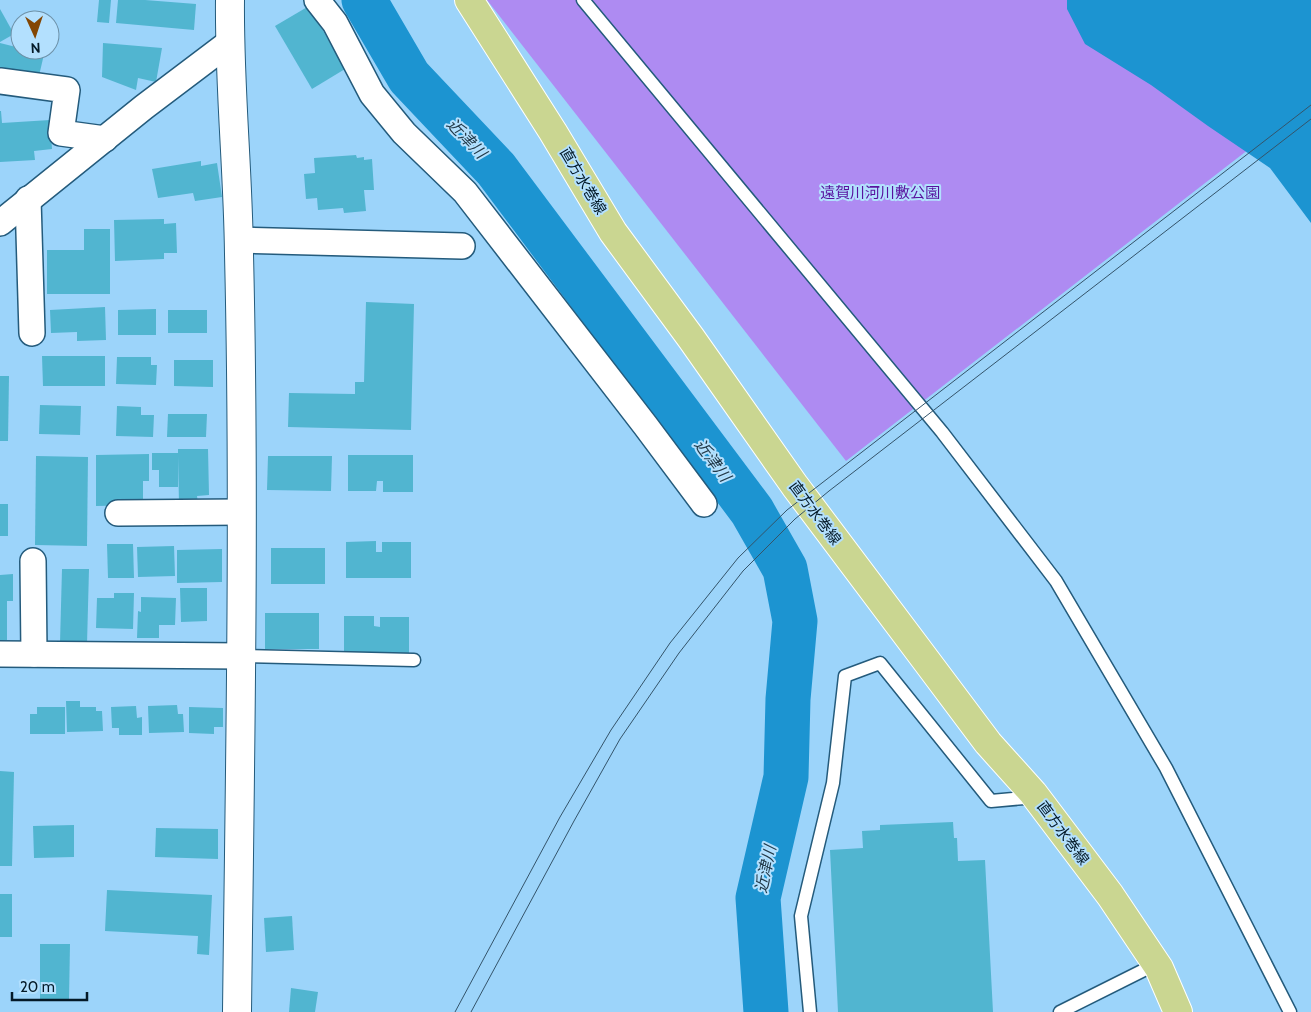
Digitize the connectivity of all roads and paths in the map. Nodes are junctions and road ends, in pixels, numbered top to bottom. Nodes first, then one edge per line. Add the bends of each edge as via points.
1 (230, 0) edge
2 (317, 0) edge
3 (469, 0) edge
4 (583, 0) edge
5 (230, 42) junction
6 (0, 80) edge
7 (105, 139) junction
8 (28, 199) junction
9 (0, 223) edge
10 (239, 240) junction
11 (462, 246) dead end
12 (32, 333) dead end
13 (704, 504) dead end
14 (241, 512) junction
15 (118, 513) dead end
16 (33, 561) dead end
17 (0, 654) edge
18 (34, 654) junction
19 (242, 656) junction
20 (414, 660) dead end
21 (1036, 797) junction
22 (1156, 964) junction
23 (237, 1012) edge
24 (810, 1012) edge
25 (1060, 1012) edge
26 (1178, 1012) edge
27 (1290, 1012) edge

1 - 5 street
2 - 13 street via 335,23 372,94 404,133 465,192
3 - 21 main road, 直方水巻線 via 613,232 819,518 988,743
4 - 27 lane via 942,432 1056,581 1166,768
5 - 7 street
5 - 10 street
6 - 7 street via 67,90 61,133
7 - 8 street
8 - 9 street
8 - 12 street
10 - 11 street
10 - 14 street
14 - 15 street
14 - 19 street
16 - 18 street
17 - 18 street
18 - 19 street
19 - 20 lane
19 - 23 street
21 - 22 main road, 直方水巻線 via 1110,895
21 - 24 lane via 991,801 880,662 845,676 833,783 801,916
22 - 25 lane
22 - 26 main road, 直方水巻線

